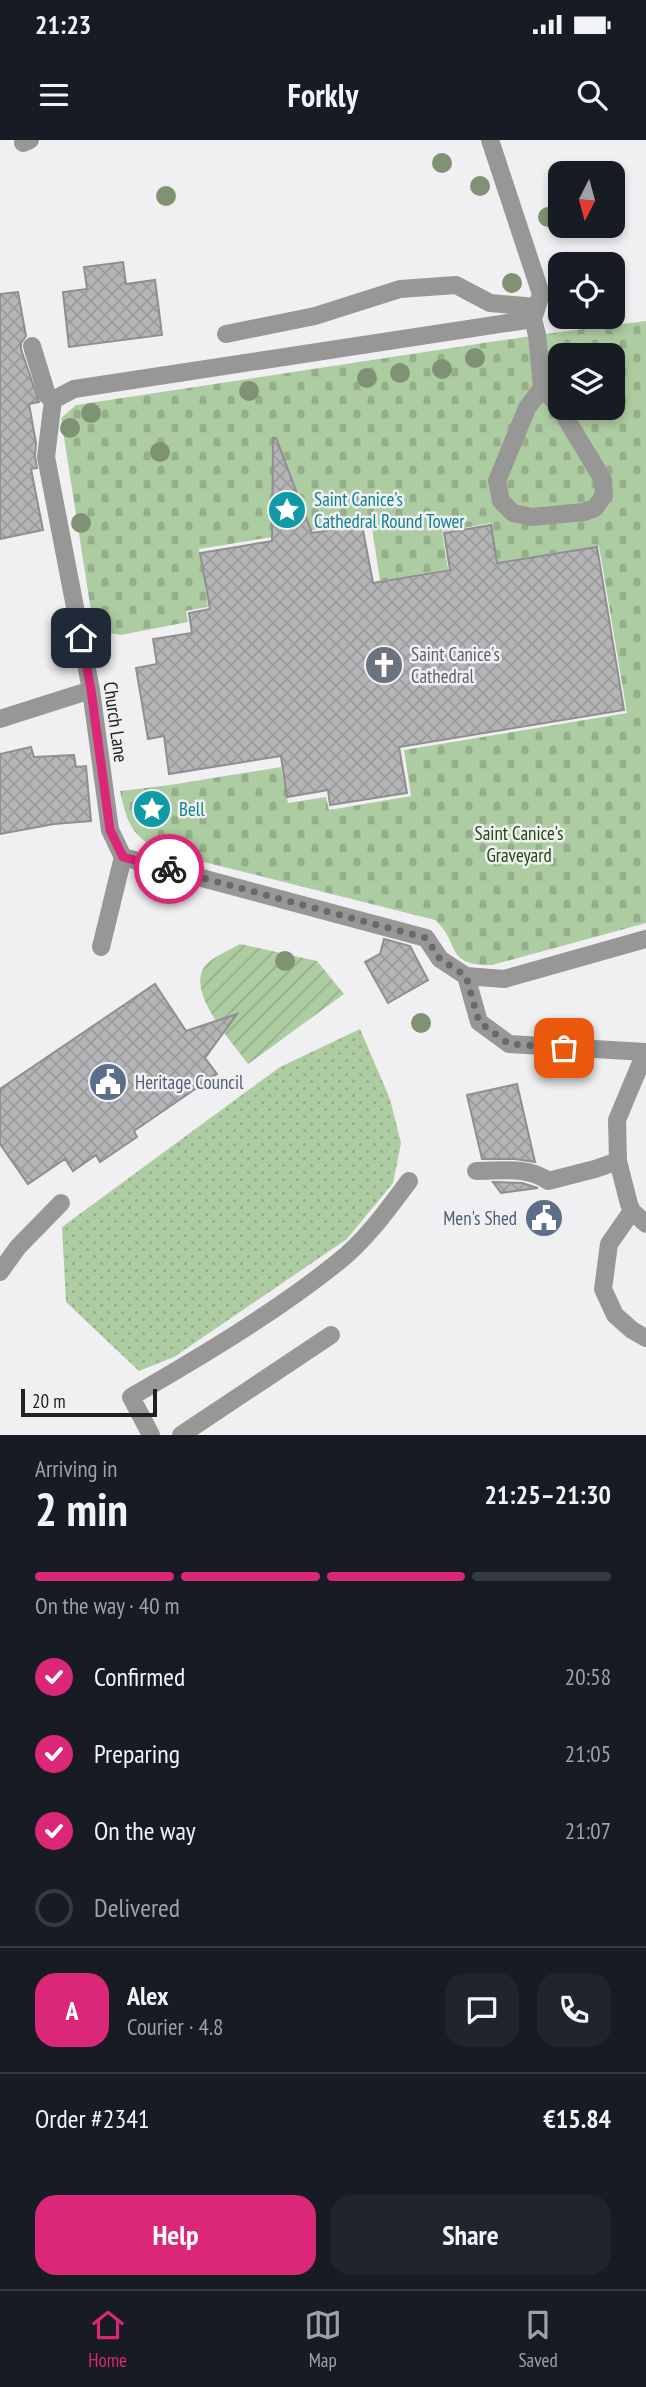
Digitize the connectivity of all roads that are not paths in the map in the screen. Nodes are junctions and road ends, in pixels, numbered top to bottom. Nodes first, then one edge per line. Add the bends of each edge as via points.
1 (491, 140) edge
2 (535, 313) junction
3 (226, 334) dead end
4 (32, 346) dead end
5 (542, 388) junction
6 (53, 400) junction
7 (91, 690) junction
8 (0, 719) edge
9 (123, 857) junction
10 (646, 939) edge
11 (102, 947) dead end
12 (466, 976) junction
13 (645, 1053) edge
14 (618, 1161) junction
15 (476, 1171) dead end
16 (409, 1181) dead end
17 (61, 1203) dead end
18 (632, 1211) junction
19 (646, 1224) edge
20 (0, 1272) edge
21 (331, 1335) dead end
22 (646, 1338) edge
23 (151, 1435) edge
24 (181, 1435) edge

1 - 2 street via 541,294
2 - 3 street via 490,303 456,285 400,289 315,316
2 - 5 street
2 - 6 street via 74,389
4 - 6 street via 47,395
5 - 5 street via 558,405 603,480 604,495 595,508 532,517 513,513 500,501 497,481 527,408
6 - 7 street, Church Lane via 46,457
7 - 8 street
7 - 9 street, Church Lane via 110,830
9 - 11 street
9 - 12 street via 426,938 440,959
10 - 12 street via 504,979
12 - 13 street via 479,1022 509,1044
13 - 14 street via 617,1120
14 - 15 street via 548,1181 538,1173
14 - 18 street
16 - 23 street via 340,1261 131,1397
17 - 20 street
18 - 19 street
18 - 22 street via 609,1244 603,1289 615,1315
21 - 24 street

